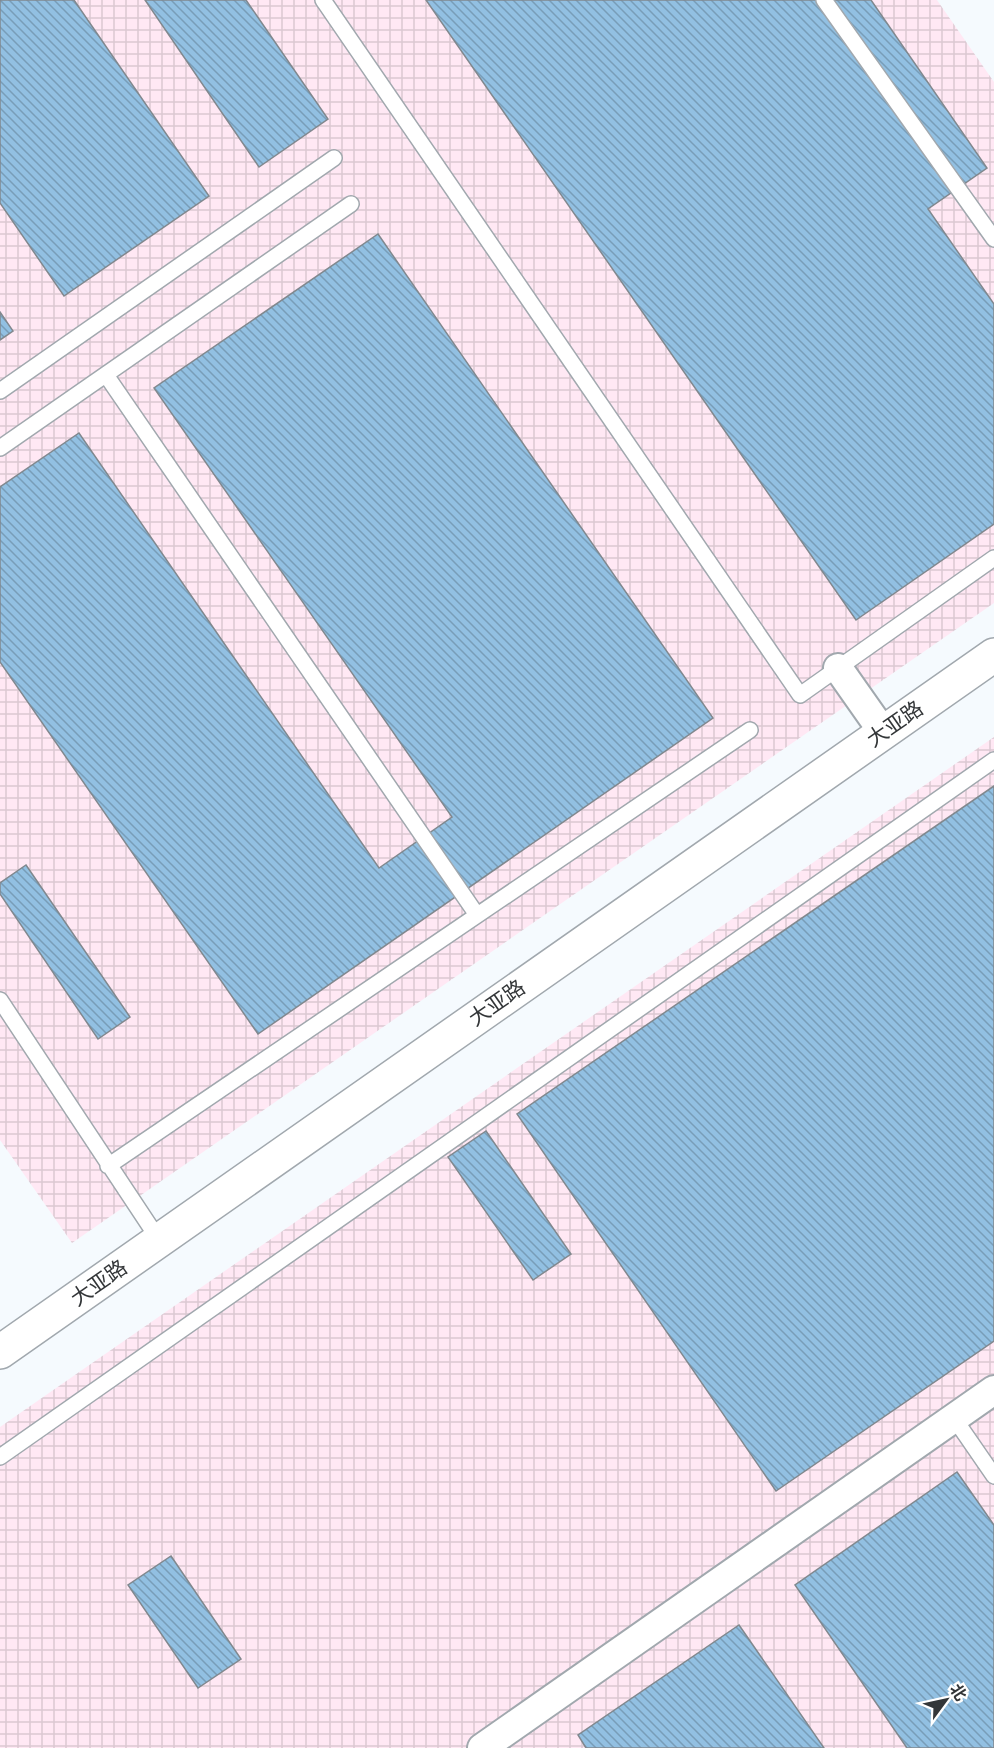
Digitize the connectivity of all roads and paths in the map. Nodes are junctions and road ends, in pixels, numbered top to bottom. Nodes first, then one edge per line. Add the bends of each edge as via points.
1 (323, 0) edge
2 (824, 0) edge
3 (334, 158) dead end
4 (351, 204) dead end
5 (994, 239) edge
6 (106, 375) junction
7 (0, 391) edge
8 (0, 448) edge
9 (994, 558) edge
10 (994, 655) edge
11 (838, 668) junction
12 (750, 730) dead end
13 (883, 732) junction
14 (994, 760) edge
15 (477, 915) junction
16 (0, 1000) edge
17 (108, 1166) junction
18 (159, 1240) junction
19 (0, 1352) edge
20 (994, 1390) edge
21 (954, 1418) junction
22 (0, 1457) edge
23 (994, 1476) edge
24 (482, 1748) edge

1 - 11 lane via 800,695
2 - 5 lane
3 - 7 lane
4 - 6 lane
6 - 8 lane
6 - 15 lane
9 - 11 lane
10 - 13 street, 大亚路
11 - 13 street
12 - 15 lane
13 - 18 street, 大亚路
14 - 22 lane
15 - 17 lane
16 - 17 lane
17 - 18 lane
18 - 19 street, 大亚路
20 - 21 street
21 - 23 lane
21 - 24 street

